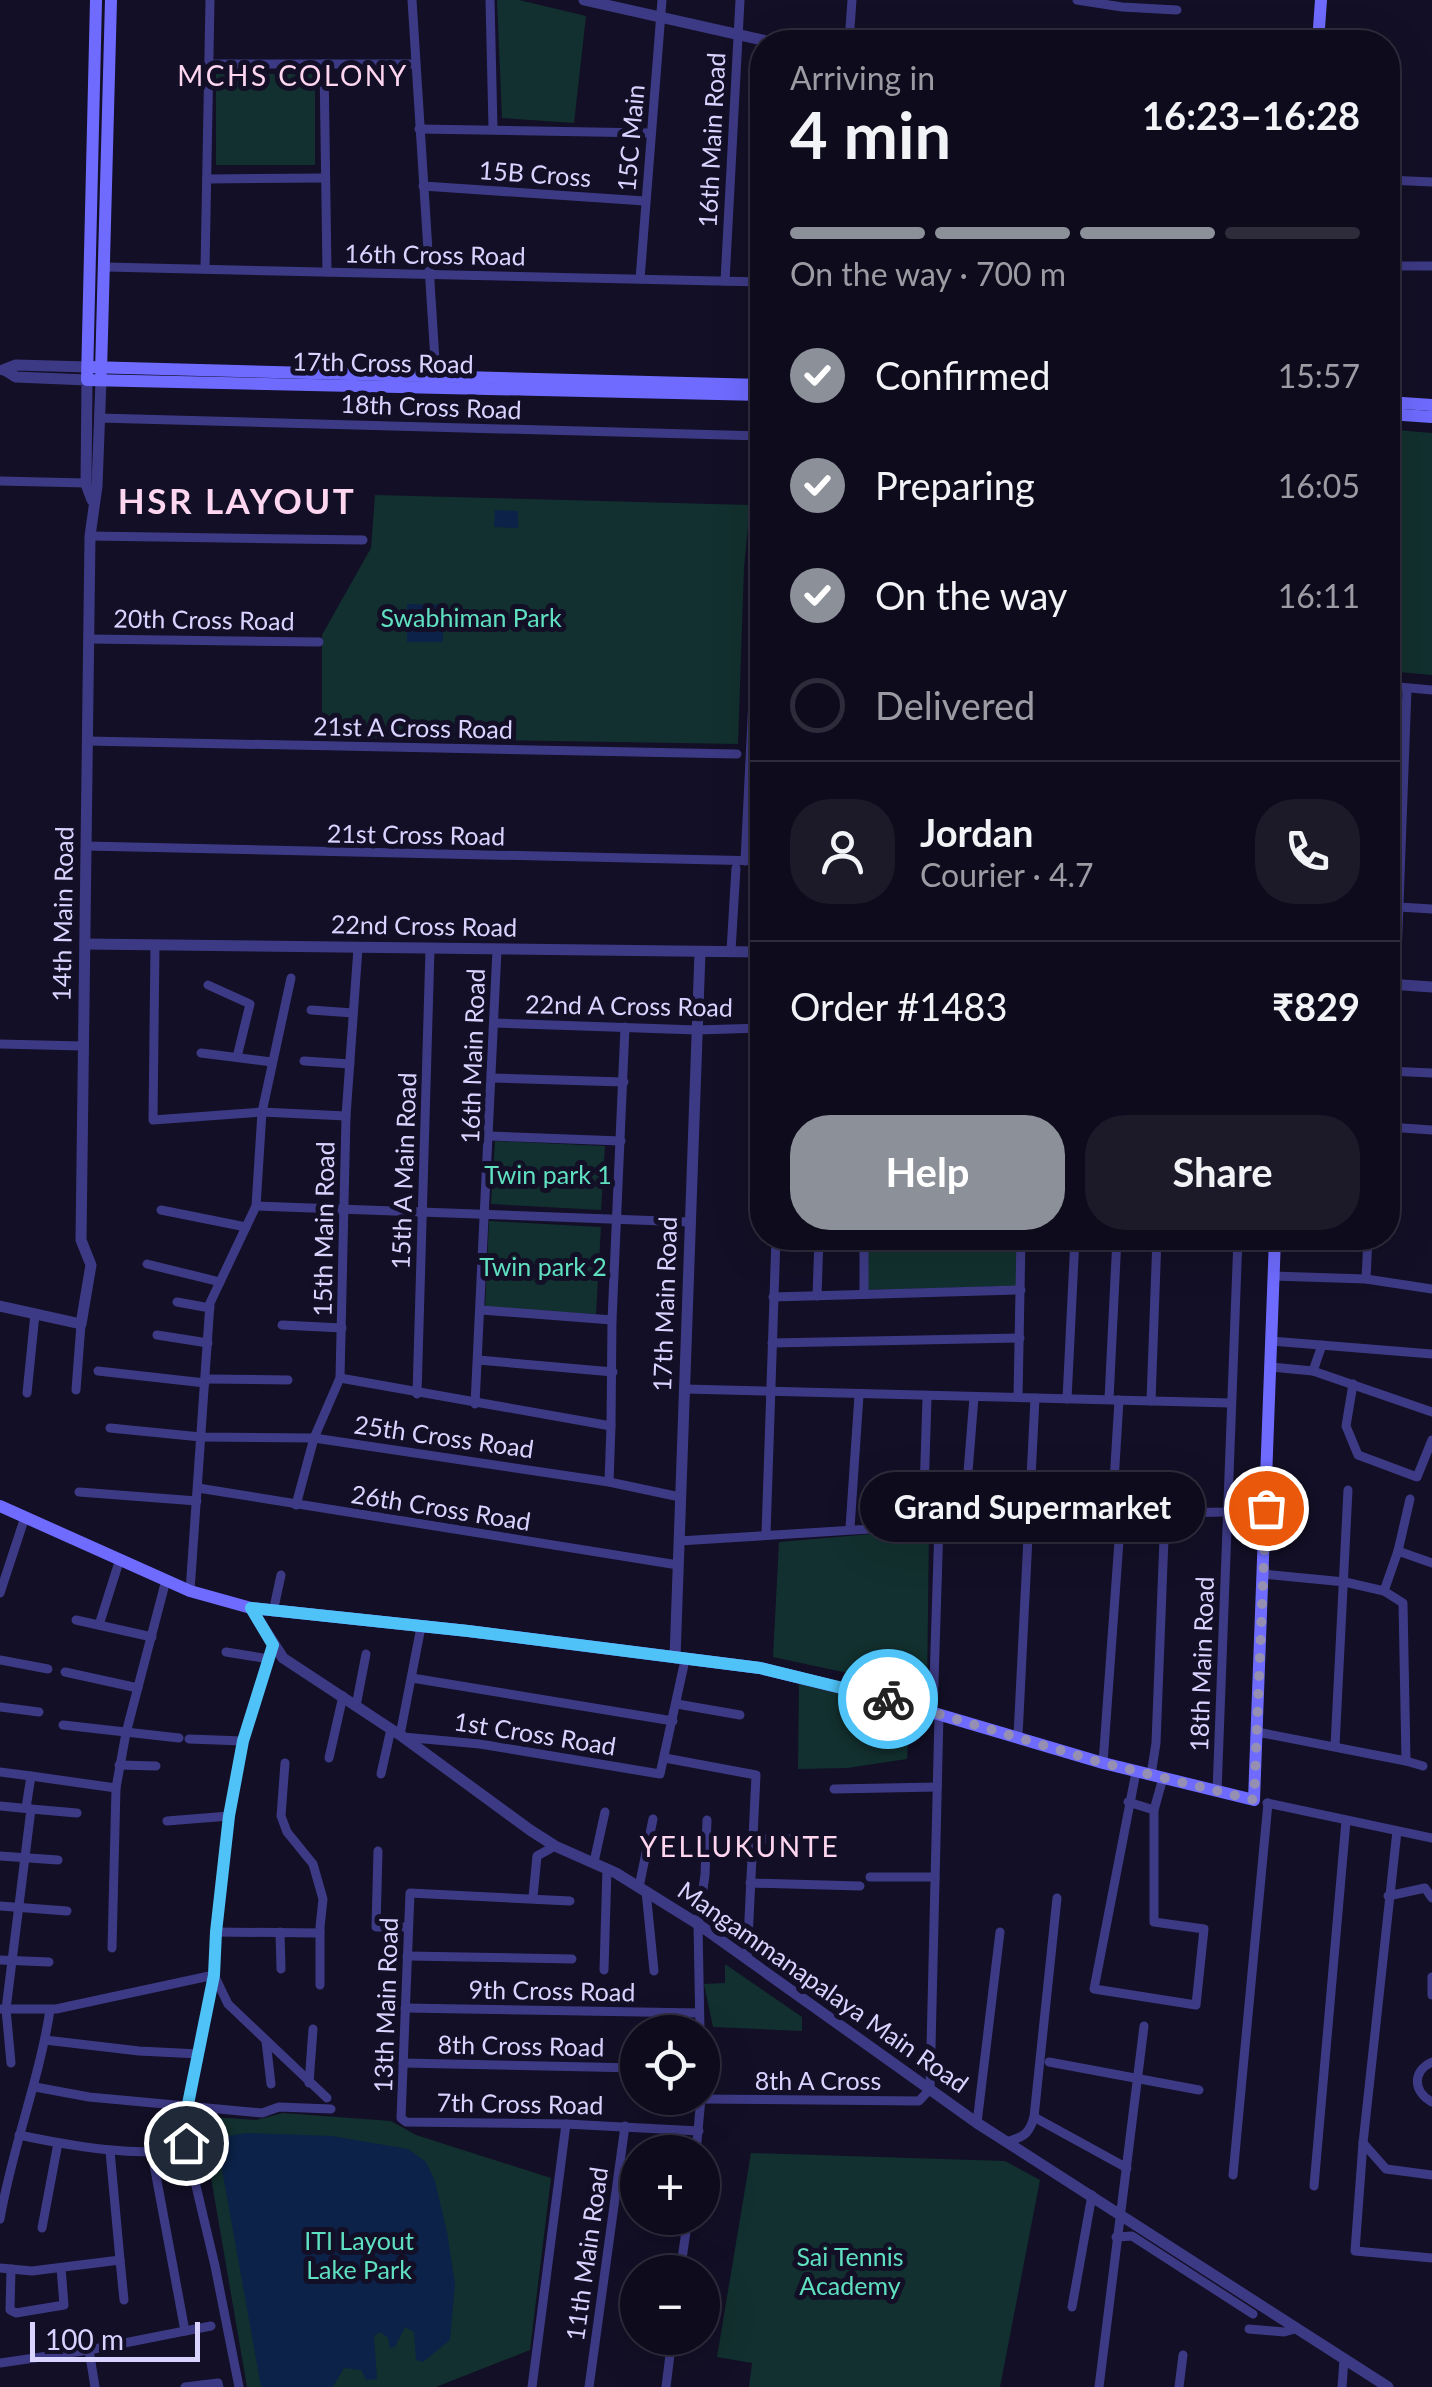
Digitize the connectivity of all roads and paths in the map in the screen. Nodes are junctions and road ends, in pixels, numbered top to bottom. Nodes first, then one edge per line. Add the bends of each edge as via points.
1 (96, 0) edge
2 (111, 0) edge
3 (210, 0) edge
4 (412, 0) edge
5 (490, 0) edge
6 (584, 0) edge
7 (662, 0) edge
8 (740, 0) edge
9 (852, 0) edge
10 (1078, 0) edge
11 (1321, 0) edge
12 (1177, 10) dead end
13 (662, 17) junction
14 (850, 30) edge
15 (1319, 30) edge
16 (738, 35) junction
17 (750, 38) edge
18 (209, 64) junction
19 (324, 64) junction
20 (414, 64) junction
21 (493, 128) junction
22 (419, 129) junction
23 (650, 133) junction
24 (325, 178) junction
25 (207, 179) junction
26 (1400, 181) edge
27 (1432, 182) edge
28 (423, 186) junction
29 (645, 201) junction
30 (1400, 266) edge
31 (1432, 266) edge
32 (106, 267) junction
33 (204, 269) junction
34 (327, 272) junction
35 (431, 275) junction
36 (640, 280) junction
37 (724, 282) junction
38 (750, 282) edge
39 (3, 370) edge
40 (94, 373) junction
41 (436, 376) junction
42 (750, 385) edge
43 (750, 395) edge
44 (1400, 403) edge
45 (1432, 404) edge
46 (1400, 415) edge
47 (1432, 417) edge
48 (99, 418) junction
49 (750, 436) edge
50 (0, 480) edge
51 (82, 482) junction
52 (92, 501) junction
53 (90, 536) junction
54 (363, 540) dead end
55 (89, 639) junction
56 (320, 642) dead end
57 (1400, 687) edge
58 (1407, 688) junction
59 (1432, 690) edge
60 (87, 741) junction
61 (738, 754) dead end
62 (750, 788) edge
63 (86, 846) junction
64 (750, 863) edge
65 (741, 864) junction
66 (1400, 907) joint
67 (1432, 909) edge
68 (84, 944) junction
69 (155, 945) junction
70 (358, 948) junction
71 (430, 948) junction
72 (497, 950) junction
73 (731, 951) junction
74 (700, 952) junction
75 (750, 952) edge
76 (290, 978) dead end
77 (208, 985) dead end
78 (1400, 985) edge
79 (1432, 987) edge
80 (311, 1010) dead end
81 (354, 1013) junction
82 (495, 1022) junction
83 (625, 1027) junction
84 (750, 1028) edge
85 (697, 1030) junction
86 (0, 1044) edge
87 (83, 1046) junction
88 (201, 1053) dead end
89 (237, 1058) junction
90 (272, 1062) junction
91 (304, 1062) dead end
92 (350, 1064) junction
93 (1400, 1071) edge
94 (1432, 1072) edge
95 (492, 1078) junction
96 (624, 1082) junction
97 (262, 1112) junction
98 (346, 1116) junction
99 (1400, 1128) edge
100 (1432, 1130) edge
101 (490, 1136) junction
102 (621, 1141) junction
103 (256, 1206) junction
104 (161, 1210) dead end
105 (344, 1210) junction
106 (424, 1211) junction
107 (486, 1213) junction
108 (616, 1219) junction
109 (690, 1222) junction
110 (246, 1227) junction
111 (775, 1250) edge
112 (819, 1250) edge
113 (864, 1250) edge
114 (1021, 1250) edge
115 (1074, 1250) edge
116 (1117, 1250) edge
117 (1157, 1250) edge
118 (1237, 1250) edge
119 (1275, 1250) edge
120 (1367, 1250) edge
121 (147, 1264) dead end
122 (1274, 1276) junction
123 (1366, 1278) junction
124 (220, 1282) junction
125 (1432, 1289) edge
126 (1020, 1290) junction
127 (864, 1294) junction
128 (818, 1296) junction
129 (773, 1298) junction
130 (178, 1302) dead end
131 (0, 1306) edge
132 (210, 1308) junction
133 (481, 1310) junction
134 (35, 1314) junction
135 (612, 1320) junction
136 (82, 1324) junction
137 (282, 1324) dead end
138 (342, 1328) junction
139 (157, 1335) dead end
140 (1020, 1338) junction
141 (1271, 1341) junction
142 (208, 1343) junction
143 (772, 1343) junction
144 (1322, 1345) junction
145 (1432, 1354) edge
146 (478, 1360) junction
147 (1270, 1367) junction
148 (98, 1371) dead end
149 (614, 1372) junction
150 (1312, 1372) junction
151 (340, 1378) junction
152 (288, 1380) dead end
153 (205, 1381) junction
154 (1353, 1384) junction
155 (685, 1389) junction
156 (76, 1390) dead end
157 (770, 1392) junction
158 (27, 1394) dead end
159 (417, 1394) junction
160 (859, 1395) junction
161 (974, 1397) junction
162 (926, 1398) junction
163 (1018, 1398) junction
164 (1036, 1398) junction
165 (1067, 1399) junction
166 (1114, 1400) junction
167 (1151, 1401) junction
168 (475, 1404) junction
169 (1231, 1404) junction
170 (1432, 1412) edge
171 (611, 1426) junction
172 (110, 1428) dead end
173 (200, 1437) junction
174 (314, 1438) junction
175 (1432, 1440) edge
176 (608, 1482) junction
177 (198, 1488) junction
178 (1348, 1490) dead end
179 (79, 1492) dead end
180 (680, 1498) junction
181 (1410, 1499) dead end
182 (197, 1501) junction
183 (296, 1505) junction
184 (0, 1506) edge
185 (1227, 1512) junction
186 (1116, 1513) junction
187 (1165, 1513) junction
188 (25, 1517) junction
189 (1029, 1518) junction
190 (964, 1522) junction
191 (923, 1524) junction
192 (940, 1524) junction
193 (850, 1528) junction
194 (766, 1534) junction
195 (679, 1541) junction
196 (1398, 1551) junction
197 (119, 1562) junction
198 (1432, 1563) edge
199 (678, 1566) junction
200 (1263, 1574) junction
201 (281, 1575) dead end
202 (166, 1580) junction
203 (1345, 1582) junction
204 (190, 1591) junction
205 (1384, 1591) junction
206 (0, 1593) edge
207 (251, 1608) junction
208 (273, 1612) junction
209 (76, 1620) dead end
210 (100, 1625) junction
211 (421, 1627) junction
212 (152, 1637) junction
213 (273, 1645) junction
214 (226, 1652) dead end
215 (366, 1654) dead end
216 (269, 1659) junction
217 (680, 1659) junction
218 (0, 1660) edge
219 (48, 1669) dead end
220 (64, 1672) dead end
221 (412, 1678) junction
222 (138, 1688) junction
223 (342, 1696) junction
224 (677, 1704) junction
225 (356, 1706) junction
226 (0, 1707) edge
227 (39, 1712) dead end
228 (936, 1714) junction
229 (740, 1715) dead end
230 (673, 1721) junction
231 (63, 1725) dead end
232 (1257, 1732) junction
233 (126, 1733) junction
234 (398, 1733) junction
235 (1018, 1736) junction
236 (243, 1741) junction
237 (1335, 1746) junction
238 (329, 1758) dead end
239 (665, 1758) junction
240 (1406, 1761) junction
241 (285, 1763) dead end
242 (1103, 1763) junction
243 (119, 1765) junction
244 (156, 1766) dead end
245 (1423, 1766) dead end
246 (0, 1772) edge
247 (1136, 1772) junction
248 (382, 1774) dead end
249 (31, 1776) junction
250 (1157, 1777) junction
251 (116, 1788) junction
252 (937, 1788) junction
253 (834, 1789) dead end
254 (1217, 1792) junction
255 (1128, 1802) junction
256 (1261, 1802) junction
257 (0, 1806) edge
258 (28, 1808) junction
259 (1154, 1810) junction
260 (604, 1812) dead end
261 (77, 1813) dead end
262 (229, 1816) junction
263 (653, 1819) dead end
264 (168, 1820) dead end
265 (707, 1820) dead end
266 (1346, 1821) junction
267 (1397, 1831) junction
268 (1432, 1838) edge
269 (751, 1839) junction
270 (797, 1839) dead end
271 (555, 1846) junction
272 (378, 1851) dead end
273 (0, 1856) edge
274 (24, 1857) junction
275 (58, 1860) dead end
276 (600, 1865) junction
277 (870, 1877) dead end
278 (935, 1877) junction
279 (750, 1883) junction
280 (860, 1886) dead end
281 (642, 1889) junction
282 (1388, 1896) junction
283 (534, 1898) junction
284 (1057, 1898) dead end
285 (1432, 1898) edge
286 (570, 1900) dead end
287 (0, 1906) edge
288 (17, 1908) junction
289 (67, 1911) dead end
290 (698, 1924) junction
291 (408, 1927) junction
292 (216, 1932) junction
293 (280, 1932) junction
294 (1000, 1932) dead end
295 (320, 1933) junction
296 (112, 1948) dead end
297 (407, 1956) junction
298 (572, 1959) dead end
299 (0, 1960) edge
300 (747, 1960) junction
301 (12, 1961) junction
302 (49, 1962) dead end
303 (282, 1968) dead end
304 (604, 1970) dead end
305 (654, 1971) dead end
306 (214, 1975) junction
307 (1432, 1977) edge
308 (320, 1985) dead end
309 (1432, 1995) edge
310 (405, 2008) junction
311 (3, 2009) edge
312 (50, 2010) junction
313 (698, 2013) joint
314 (1144, 2026) dead end
315 (312, 2029) dead end
316 (45, 2040) junction
317 (266, 2042) junction
318 (200, 2054) junction
319 (1049, 2062) dead end
320 (1432, 2062) edge
321 (11, 2063) dead end
322 (403, 2063) junction
323 (620, 2068) edge
324 (1139, 2077) junction
325 (309, 2082) junction
326 (270, 2084) dead end
327 (35, 2087) junction
328 (930, 2089) junction
329 (1199, 2090) dead end
330 (720, 2098) edge
331 (1432, 2102) edge
332 (188, 2104) junction
333 (700, 2115) edge
334 (401, 2118) joint
335 (1034, 2118) junction
336 (977, 2123) junction
337 (566, 2124) junction
338 (626, 2126) junction
339 (699, 2131) junction
340 (20, 2135) junction
341 (698, 2135) edge
342 (1006, 2142) junction
343 (58, 2143) junction
344 (1364, 2143) junction
345 (188, 2150) junction
346 (110, 2152) junction
347 (152, 2154) junction
348 (1127, 2168) junction
349 (1432, 2174) edge
350 (1234, 2175) dead end
351 (1314, 2186) dead end
352 (1092, 2196) junction
353 (1120, 2215) junction
354 (0, 2219) edge
355 (42, 2228) dead end
356 (1116, 2237) junction
357 (1432, 2258) edge
358 (120, 2260) junction
359 (6, 2268) edge
360 (61, 2268) junction
361 (1234, 2293) junction
362 (124, 2300) dead end
363 (1072, 2306) dead end
364 (1252, 2314) dead end
365 (211, 2326) dead end
366 (1250, 2329) dead end
367 (1295, 2329) junction
368 (185, 2331) junction
369 (89, 2350) junction
370 (670, 2355) edge
371 (1183, 2355) dead end
372 (1344, 2360) junction
373 (0, 2363) edge
374 (95, 2387) edge
375 (184, 2387) edge
376 (219, 2387) edge
377 (239, 2387) edge
378 (532, 2387) edge
379 (589, 2387) edge
380 (666, 2387) edge
381 (1099, 2387) edge
382 (1179, 2387) edge
383 (1342, 2387) edge
384 (1388, 2387) edge

1 - 40 main road, 14th Main Road
2 - 32 main road, 14th Main Road
3 - 18 street
4 - 20 street
5 - 21 street
6 - 13 street
7 - 13 street, 15C Main
8 - 16 street, 16th Main Road
9 - 14 street
10 - 12 street
11 - 15 main road
13 - 16 street
13 - 23 street, 15C Main
16 - 17 street
16 - 37 street, 16th Main Road
18 - 19 street
18 - 25 street
19 - 20 street
19 - 24 street
20 - 22 street
21 - 22 street
21 - 23 street
22 - 28 street
23 - 29 street, 15C Main
24 - 25 street
24 - 34 street
25 - 33 street
26 - 27 street
28 - 29 street, 15B Cross
28 - 35 street
29 - 36 street, 15C Main
30 - 31 street
32 - 33 street, 16th Cross Road
32 - 40 main road, 14th Main Road
33 - 34 street, 16th Cross Road
34 - 35 street, 16th Cross Road
35 - 36 street, 16th Cross Road
35 - 41 street
36 - 37 street, 16th Cross Road
37 - 38 street, 16th Cross Road
39 - 40 street, 17th Cross Road via 16,377
40 - 41 main road, 17th Cross Road
40 - 43 main road, 17th Cross Road
40 - 48 street, 14th Main Road
40 - 51 street, 14th Main Road
41 - 42 main road, 17th Cross Road
44 - 45 main road
46 - 47 main road
48 - 49 street, 18th Cross Road
48 - 52 street, 14th Main Road
50 - 51 street
51 - 52 street, 14th Main Road
52 - 53 street, 14th Main Road
53 - 54 street
53 - 55 street, 14th Main Road
55 - 56 street, 20th Cross Road
55 - 60 street, 14th Main Road
57 - 58 street
58 - 59 street
58 - 66 street
60 - 61 street, 21st A Cross Road
60 - 63 street, 14th Main Road
62 - 65 street
63 - 65 street, 21st Cross Road
63 - 68 street, 14th Main Road
64 - 65 street, 21st Cross Road
65 - 73 street
66 - 67 street
68 - 69 street, 22nd Cross Road
68 - 87 street, 14th Main Road
69 - 70 street, 22nd Cross Road
69 - 97 street via 153,1120
70 - 71 street, 22nd Cross Road
70 - 81 street, 15th Main Road
71 - 72 street, 22nd Cross Road
71 - 106 street, 15th A Main Road
72 - 74 street, 22nd Cross Road
72 - 82 street, 16th Main Road
73 - 74 street, 22nd Cross Road
73 - 75 street, 22nd Cross Road
74 - 85 street, 17th Main Road
76 - 90 street
77 - 89 street via 250,1004
78 - 79 street
80 - 81 street
81 - 92 street, 15th Main Road
82 - 83 street, 22nd A Cross Road
82 - 95 street, 16th Main Road
83 - 85 street, 22nd A Cross Road
83 - 96 street
84 - 85 street, 22nd A Cross Road
85 - 109 street, 17th Main Road
86 - 87 street
87 - 136 street, 14th Main Road via 81,1240 91,1265
88 - 89 street
89 - 90 street
90 - 97 street
91 - 92 street
92 - 98 street, 15th Main Road
93 - 94 street
95 - 96 street
95 - 101 street, 16th Main Road
96 - 102 street
97 - 98 street
97 - 103 street
98 - 105 street, 15th Main Road
99 - 100 street
101 - 102 street
101 - 107 street, 16th Main Road
102 - 108 street
103 - 105 street
103 - 110 street
104 - 110 street
105 - 106 street
105 - 138 street, 15th Main Road
106 - 107 street
106 - 159 street, 15th A Main Road
107 - 108 street
107 - 133 street, 16th Main Road
108 - 109 street
108 - 135 street
109 - 155 street, 17th Main Road
110 - 124 street
111 - 129 street
112 - 128 street
113 - 127 street
114 - 126 street
115 - 165 street
116 - 166 street
117 - 167 street
118 - 169 street, 18th Main Road
119 - 122 main road
120 - 123 street
121 - 124 street
122 - 123 street
122 - 141 main road
123 - 125 street
124 - 132 street
126 - 127 street
126 - 140 street
127 - 128 street
128 - 129 street
129 - 143 street
130 - 132 street
131 - 134 street
132 - 142 street
133 - 135 street
133 - 146 street, 16th Main Road
134 - 136 street
134 - 158 street
135 - 149 street
136 - 156 street
137 - 138 street
138 - 151 street, 15th Main Road
139 - 142 street
140 - 143 street
140 - 163 street
141 - 144 street
141 - 147 main road
142 - 153 street
143 - 157 street
144 - 145 street
144 - 150 street
146 - 149 street
146 - 168 street, 16th Main Road
147 - 150 street
147 - 200 main road
148 - 153 street
149 - 171 street
150 - 154 street
151 - 159 street
151 - 174 street, 15th Main Road
152 - 153 street
153 - 173 street
154 - 170 street
154 - 175 street via 1346,1426 1358,1455 1417,1477
155 - 157 street
155 - 180 street, 17th Main Road
157 - 160 street
157 - 194 street
159 - 168 street
160 - 162 street
160 - 193 street
161 - 162 street
161 - 163 street
161 - 190 street
162 - 191 street
163 - 164 street
164 - 165 street
164 - 189 street
165 - 166 street
166 - 167 street
166 - 186 street
167 - 169 street
168 - 171 street
169 - 185 street, 18th Main Road
171 - 176 street
172 - 173 street, 25th Cross Road
173 - 174 street, 25th Cross Road
173 - 177 street
174 - 176 street, 25th Cross Road
174 - 183 street, 15th Main Road
176 - 180 street, 25th Cross Road
177 - 182 street
177 - 183 street, 26th Cross Road
178 - 203 street
179 - 182 street
180 - 195 street, 17th Main Road
181 - 196 street
182 - 204 street
183 - 199 street, 26th Cross Road
184 - 188 main road
185 - 187 street
185 - 254 street, 18th Main Road
186 - 187 street
186 - 189 street
186 - 242 street
187 - 250 street
188 - 197 main road
188 - 206 street
189 - 190 street
189 - 235 street
190 - 192 street
191 - 192 street
191 - 193 street
192 - 228 street
193 - 194 street
194 - 195 street
195 - 199 street, 17th Main Road
196 - 198 street
196 - 205 street
197 - 202 main road
197 - 210 street
199 - 217 street, 17th Main Road
200 - 203 street
200 - 232 main road
201 - 208 street
202 - 204 main road
202 - 212 street
203 - 205 street
203 - 237 street
204 - 207 main road
205 - 240 street via 1403,1603
207 - 208 main road
207 - 213 street, Mangammanapalaya Main Road
208 - 211 main road
209 - 210 street
210 - 212 street
211 - 217 main road
211 - 221 street
212 - 222 street
213 - 216 street
213 - 223 street, Mangammanapalaya Main Road via 282,1658
214 - 216 street
215 - 225 street
216 - 236 street
217 - 224 street
217 - 228 main road via 760,1668
218 - 219 street
220 - 222 street
221 - 230 street
221 - 234 street
222 - 233 street
223 - 225 street, Mangammanapalaya Main Road
223 - 238 street
224 - 229 street
224 - 230 street
225 - 234 street, Mangammanapalaya Main Road
226 - 227 street
228 - 235 main road
228 - 252 street
230 - 239 street
231 - 233 street
232 - 237 street
232 - 256 main road
233 - 236 street
233 - 243 street
234 - 239 street, 1st Cross Road via 660,1774
234 - 248 street
234 - 271 street, Mangammanapalaya Main Road
235 - 242 main road
236 - 262 street
237 - 240 street
239 - 269 street via 756,1774
240 - 245 street
241 - 295 street via 282,1816 312,1864 323,1899
242 - 247 main road
243 - 244 street
243 - 251 street
246 - 249 street
247 - 250 main road
247 - 255 street
249 - 251 street
249 - 258 street
250 - 254 main road
250 - 259 street
251 - 296 street
252 - 253 street
252 - 278 street
254 - 256 main road
255 - 259 street
255 - 259 street via 1094,1989 1196,2005 1204,1928 1154,1922
256 - 266 street
256 - 350 street
257 - 258 street
258 - 261 street
258 - 274 street
260 - 276 street
262 - 264 street
262 - 292 street
263 - 281 street
265 - 290 street
266 - 267 street
266 - 351 street
267 - 268 street
267 - 282 street
269 - 270 street
269 - 279 street
271 - 276 street, Mangammanapalaya Main Road
271 - 283 street via 537,1856
272 - 291 street via 376,1927
273 - 274 street
274 - 275 street
274 - 288 street
276 - 281 street, Mangammanapalaya Main Road
276 - 304 street
277 - 278 street
278 - 328 street
279 - 280 street
279 - 300 street
281 - 290 street, Mangammanapalaya Main Road
281 - 305 street
282 - 285 street via 1425,1888
282 - 344 street
283 - 286 street
283 - 291 street, 13th Main Road via 410,1893
284 - 335 street
287 - 288 street
288 - 289 street
288 - 301 street
290 - 300 street, Mangammanapalaya Main Road
290 - 313 street
291 - 297 street, 13th Main Road
292 - 293 street
292 - 306 street
293 - 295 street
293 - 303 street
294 - 336 street
295 - 308 street
297 - 298 street
297 - 310 street, 13th Main Road
299 - 301 street
300 - 328 street, Mangammanapalaya Main Road
301 - 302 street
301 - 311 street
306 - 312 street
306 - 317 street via 228,2004
306 - 318 street
307 - 309 street
310 - 313 street, 9th Cross Road
310 - 322 street, 13th Main Road
311 - 312 street
311 - 321 street
312 - 316 street
314 - 324 street
315 - 325 street
316 - 318 street
316 - 327 street
317 - 325 street
317 - 326 street
318 - 332 street
319 - 324 street
320 - 331 street via 1417,2084
322 - 323 street, 8th Cross Road
322 - 334 street, 13th Main Road
324 - 329 street
324 - 348 street
325 - 332 street via 329,2103 262,2113
327 - 332 street
327 - 340 street
328 - 330 street, 8th A Cross via 918,2101
328 - 336 street, Mangammanapalaya Main Road
332 - 345 street
333 - 339 street
334 - 337 street, 7th Cross Road
335 - 342 street via 1023,2137
335 - 348 street
336 - 342 street, Mangammanapalaya Main Road
337 - 338 street, 7th Cross Road
337 - 378 street
338 - 339 street, 7th Cross Road
338 - 379 street, 11th Main Road
339 - 341 street
340 - 343 street
340 - 354 street
342 - 352 street, Mangammanapalaya Main Road
343 - 346 street
343 - 355 street
344 - 349 street via 1386,2169
344 - 357 street via 1355,2251
345 - 347 street
345 - 377 street
346 - 347 street
346 - 358 street
347 - 368 street
348 - 353 street
352 - 353 street, Mangammanapalaya Main Road
352 - 363 street
353 - 356 street
353 - 361 street, Mangammanapalaya Main Road
356 - 361 street via 1132,2236
356 - 381 street
358 - 360 street
358 - 362 street
359 - 360 street
359 - 360 street via 10,2310 16,2313 64,2305
361 - 364 street
361 - 367 street, Mangammanapalaya Main Road
365 - 368 street
366 - 367 street
367 - 372 street, Mangammanapalaya Main Road
368 - 369 street
369 - 373 street
369 - 374 street
370 - 380 street
371 - 382 street
372 - 383 street
372 - 384 street, Mangammanapalaya Main Road
375 - 376 street

